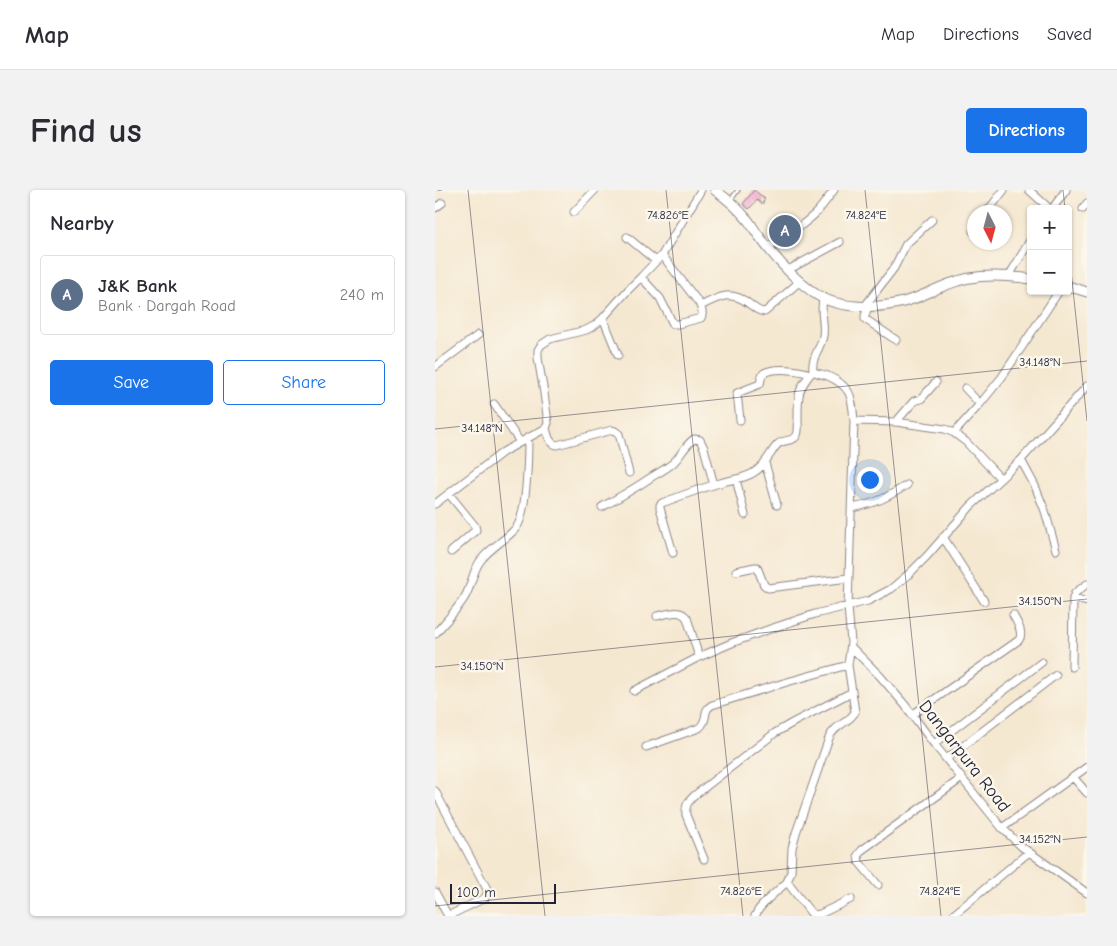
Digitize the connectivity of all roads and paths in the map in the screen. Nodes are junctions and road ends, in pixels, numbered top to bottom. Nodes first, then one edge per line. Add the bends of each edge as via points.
1 (595, 190) edge
2 (701, 190) edge
3 (715, 190) edge
4 (738, 190) edge
5 (835, 190) edge
6 (1004, 190) edge
7 (1029, 190) edge
8 (1066, 190) edge
9 (730, 202) junction
10 (442, 203) dead end
11 (992, 205) edge
12 (1046, 205) edge
13 (1054, 205) edge
14 (435, 208) edge
15 (573, 212) dead end
16 (932, 220) dead end
17 (627, 237) dead end
18 (840, 242) dead end
19 (1027, 246) edge
20 (768, 247) junction
21 (662, 255) junction
22 (656, 262) junction
23 (788, 270) junction
24 (1009, 276) junction
25 (641, 277) junction
26 (1027, 278) edge
27 (799, 282) junction
28 (1072, 287) edge
29 (1087, 292) edge
30 (1056, 295) edge
31 (823, 299) junction
32 (701, 306) junction
33 (867, 306) junction
34 (603, 318) junction
35 (478, 336) dead end
36 (896, 340) dead end
37 (618, 355) dead end
38 (435, 367) edge
39 (811, 372) junction
40 (936, 382) dead end
41 (1087, 386) edge
42 (965, 388) dead end
43 (494, 404) dead end
44 (980, 404) junction
45 (740, 420) dead end
46 (854, 421) junction
47 (896, 422) junction
48 (546, 428) junction
49 (954, 433) junction
50 (528, 437) junction
51 (520, 442) junction
52 (1021, 460) junction
53 (765, 464) junction
54 (629, 473) dead end
55 (1000, 478) junction
56 (735, 479) junction
57 (907, 484) dead end
58 (714, 485) junction
59 (449, 494) junction
60 (435, 504) edge
61 (777, 505) dead end
62 (602, 507) dead end
63 (852, 508) junction
64 (745, 515) dead end
65 (943, 537) junction
66 (1056, 550) dead end
67 (451, 552) dead end
68 (673, 553) dead end
69 (736, 572) dead end
70 (849, 578) junction
71 (1087, 584) edge
72 (1073, 598) junction
73 (984, 601) dead end
74 (1087, 602) edge
75 (848, 606) junction
76 (1013, 615) dead end
77 (657, 616) dead end
78 (435, 634) edge
79 (851, 647) junction
80 (699, 657) junction
81 (1042, 662) dead end
82 (848, 665) junction
83 (1072, 667) dead end
84 (1056, 675) dead end
85 (634, 691) dead end
86 (852, 692) junction
87 (912, 714) junction
88 (934, 744) junction
89 (646, 747) dead end
90 (946, 759) junction
91 (1087, 767) edge
92 (1073, 777) junction
93 (962, 778) junction
94 (435, 791) edge
95 (1087, 793) edge
96 (1002, 828) junction
97 (1029, 852) junction
98 (704, 859) dead end
99 (787, 882) junction
100 (878, 885) dead end
101 (435, 892) edge
102 (1087, 893) edge
103 (851, 898) dead end
104 (448, 916) edge
105 (755, 916) edge
106 (815, 916) edge
107 (952, 916) edge

1 - 15 street
2 - 21 street
3 - 9 street
4 - 9 lane
5 - 20 street via 808,220
6 - 11 street
7 - 12 street
8 - 13 street
9 - 20 street via 747,218
10 - 14 street
16 - 33 street via 906,244 894,268
17 - 22 street
18 - 23 street
19 - 24 street
20 - 23 street
21 - 22 street
21 - 32 street
22 - 25 street
23 - 27 street
24 - 26 street
24 - 33 street via 970,278 905,301
25 - 32 street via 660,298 673,324 701,318
25 - 34 street
27 - 31 street
27 - 32 street via 765,312 727,295
28 - 29 street
30 - 44 street via 1012,363
31 - 33 street
31 - 39 street via 823,335
33 - 36 street via 865,319
34 - 37 street
34 - 48 street via 586,330 541,344 538,358 548,423
35 - 38 street
39 - 45 street via 764,373 760,384 737,393
39 - 46 street via 840,382 848,390
39 - 53 street via 798,396 797,435 778,444
40 - 47 street
41 - 52 street
42 - 44 street
43 - 51 street
44 - 49 street
46 - 47 street
46 - 63 street
47 - 49 street
48 - 50 street
48 - 54 street via 550,442 557,445 615,431 619,434
49 - 55 street
50 - 51 street
50 - 78 street via 523,510 517,528 481,559 465,598
51 - 59 street
52 - 55 street
52 - 66 street via 1035,486
53 - 56 street via 756,472
53 - 61 street
55 - 65 street
56 - 58 street
56 - 64 street
57 - 63 street via 881,501
58 - 62 street via 704,448 700,440 694,439 666,468
58 - 68 street via 660,505
59 - 60 street
59 - 67 street via 476,530
63 - 70 street
65 - 73 street
65 - 75 street via 891,589 868,601
69 - 70 street via 757,567 768,588
70 - 75 street
71 - 72 street
72 - 74 street
72 - 83 street
75 - 79 street
75 - 80 street via 770,629
76 - 87 street via 1021,632 1019,640
77 - 80 street via 683,614
79 - 82 street
79 - 87 street, Dangarpura Road
80 - 85 street
81 - 88 street
82 - 86 street
82 - 89 street via 712,705 705,711 704,724 699,728
84 - 90 street
86 - 98 street via 775,733 687,803 686,815
86 - 99 street via 855,712 835,728 829,738 796,833
87 - 88 street, Dangarpura Road
88 - 90 street, Dangarpura Road
90 - 93 street, Dangarpura Road
91 - 92 street
92 - 95 street
92 - 96 street
93 - 96 street, Dangarpura Road
93 - 100 street via 858,855 859,862
94 - 104 street via 487,891 485,898
96 - 97 street, Dangarpura Road
97 - 102 street, Dangarpura Road
97 - 107 street
99 - 105 street
99 - 106 street
101 - 104 street
103 - 106 street

